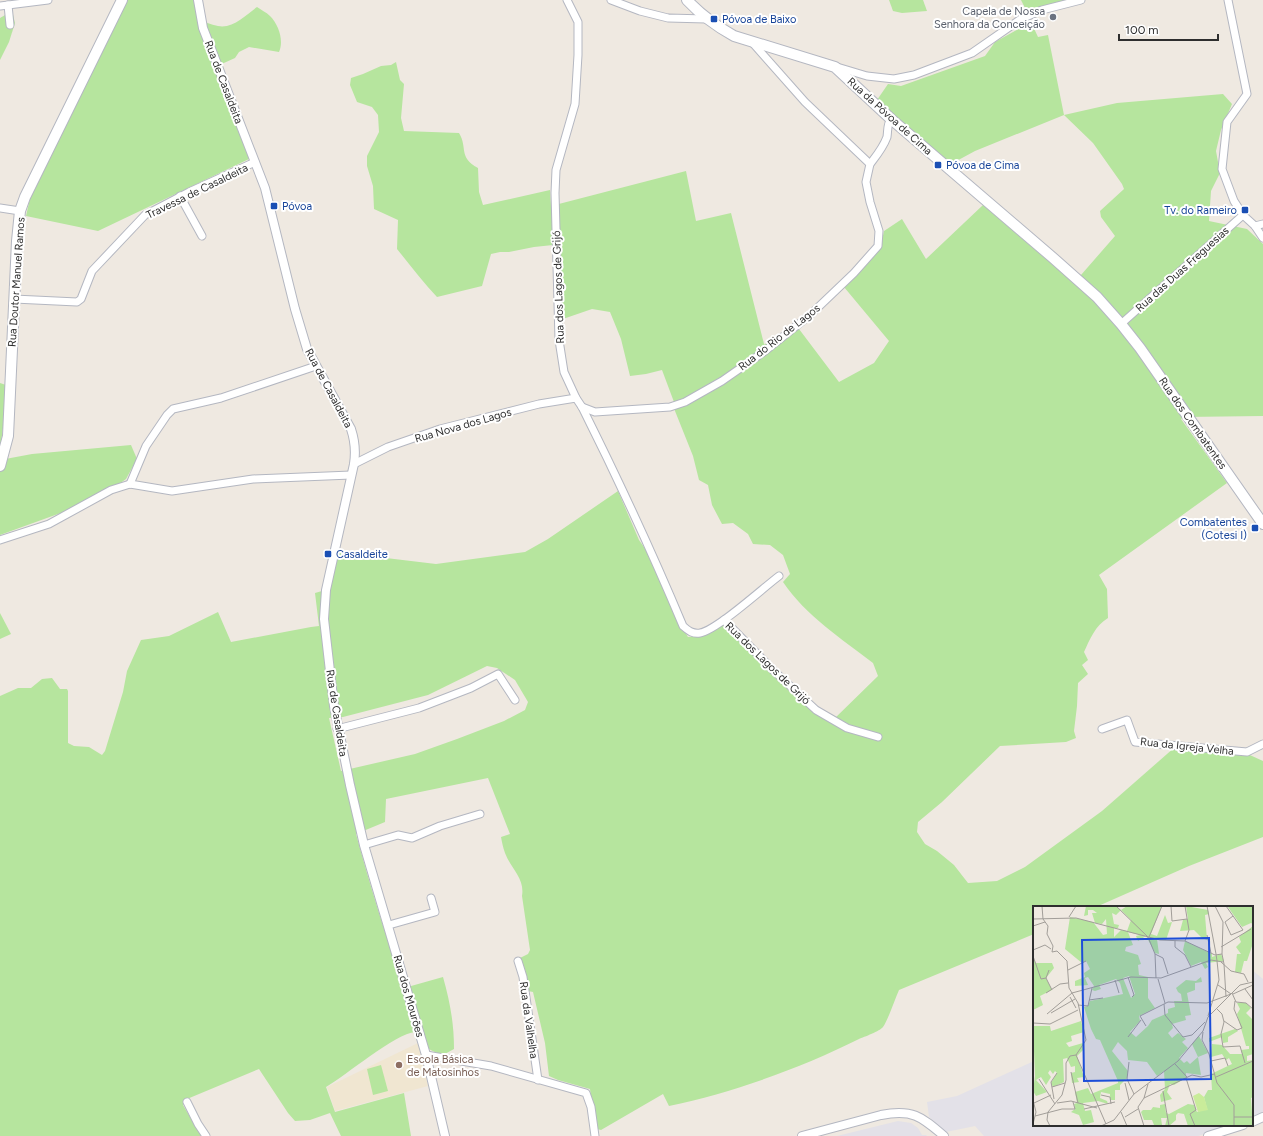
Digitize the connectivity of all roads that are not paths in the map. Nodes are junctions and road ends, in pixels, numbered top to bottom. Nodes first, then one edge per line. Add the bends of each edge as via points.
1 (48, 0) edge
2 (122, 0) edge
3 (198, 0) edge
4 (567, 0) edge
5 (611, 0) edge
6 (687, 0) edge
7 (1081, 0) edge
8 (1228, 0) edge
9 (8, 5) junction
10 (0, 6) edge
11 (706, 19) junction
12 (10, 25) dead end
13 (751, 41) junction
14 (835, 67) junction
15 (891, 119) junction
16 (255, 162) junction
17 (870, 164) junction
18 (180, 196) junction
19 (0, 208) edge
20 (20, 211) junction
21 (1243, 215) junction
22 (1263, 224) edge
23 (1255, 226) junction
24 (202, 236) dead end
25 (1263, 238) edge
26 (14, 299) junction
27 (1121, 324) junction
28 (316, 366) junction
29 (576, 398) junction
30 (582, 407) junction
31 (354, 464) junction
32 (0, 466) edge
33 (351, 475) junction
34 (130, 484) junction
35 (1263, 524) edge
36 (0, 540) edge
37 (779, 576) dead end
38 (724, 620) junction
39 (515, 700) dead end
40 (338, 729) junction
41 (1102, 729) dead end
42 (878, 737) dead end
43 (1263, 744) edge
44 (480, 814) dead end
45 (364, 845) junction
46 (431, 898) dead end
47 (389, 926) junction
48 (518, 961) dead end
49 (426, 1055) junction
50 (538, 1080) junction
51 (187, 1102) dead end
52 (1263, 1117) edge
53 (1253, 1122) edge
54 (1240, 1126) edge
55 (206, 1136) edge
56 (445, 1136) edge
57 (595, 1136) edge
58 (802, 1136) edge
59 (944, 1136) edge
60 (1208, 1136) edge

1 - 9 street
2 - 20 main road, Rua Doutor Manuel Ramos
3 - 16 street, Rua de Casaldeita via 203,28
4 - 29 street, Rua dos Lagos de Grijó via 578,22 578,55 575,104 556,170 556,245 559,340 564,372
5 - 11 street via 668,18
6 - 11 main road, Rua da Póvoa de Cima
7 - 14 street via 1042,10 1021,19 972,53 914,75 894,79 867,76
8 - 21 street via 1247,94 1227,122 1222,170 1234,201
9 - 10 street
9 - 12 street
11 - 13 main road, Rua da Póvoa de Cima via 734,36
13 - 14 main road, Rua da Póvoa de Cima
13 - 17 street via 805,102
14 - 15 main road, Rua da Póvoa de Cima
15 - 17 street, Rua do Rio de Lagos via 881,151
15 - 27 main road, Rua da Póvoa de Cima via 1052,256 1097,297
16 - 18 street, Travessa de Casaldeita
16 - 28 street, Rua de Casaldeita via 265,188 295,309 307,349
17 - 30 street, Rua do Rio de Lagos via 866,182 879,231 878,246 810,315 728,377 685,402 670,407 595,412
18 - 24 street
18 - 26 street, Travessa de Casaldeita via 142,218 92,271 81,299 77,302
19 - 20 street
20 - 26 main road, Rua Doutor Manuel Ramos
21 - 23 street
21 - 27 street, Rua das Duas Freguesias
22 - 23 street
23 - 25 street
26 - 32 main road, Rua Doutor Manuel Ramos via 8,436
27 - 35 main road, Rua dos Combatentes
28 - 31 street, Rua de Casaldeita via 351,429 355,445
28 - 34 street via 221,398 173,409 146,446
29 - 30 street, Rua dos Lagos de Grijó
29 - 31 street, Rua Nova dos Lagos via 539,404 440,429 388,448
30 - 38 street, Rua dos Lagos de Grijó via 615,472 683,626 690,632 701,633
31 - 33 street, Rua de Casaldeita
33 - 34 street via 253,479 172,491
33 - 40 street, Rua de Casaldeita via 326,584 324,619
34 - 36 street via 111,490 49,524
37 - 38 street, Rua dos Lagos de Grijó
38 - 42 street, Rua dos Lagos de Grijó via 816,710 848,728
39 - 40 street via 498,674 471,688 420,708
40 - 45 street, Rua de Casaldeita
41 - 43 street, Rua da Igreja Velha via 1127,720 1135,742 1247,752
44 - 45 street via 412,838 398,835
45 - 47 street, Rua de Casaldeita
46 - 47 street via 435,912
47 - 49 street, Rua dos Mourões
48 - 50 street, Rua da Valhelha via 523,977
49 - 50 street via 491,1066
49 - 56 street, Rua dos Mourões
50 - 57 street via 586,1093
51 - 55 street
52 - 53 street
54 - 60 street
58 - 59 street via 881,1115 905,1113 926,1121

